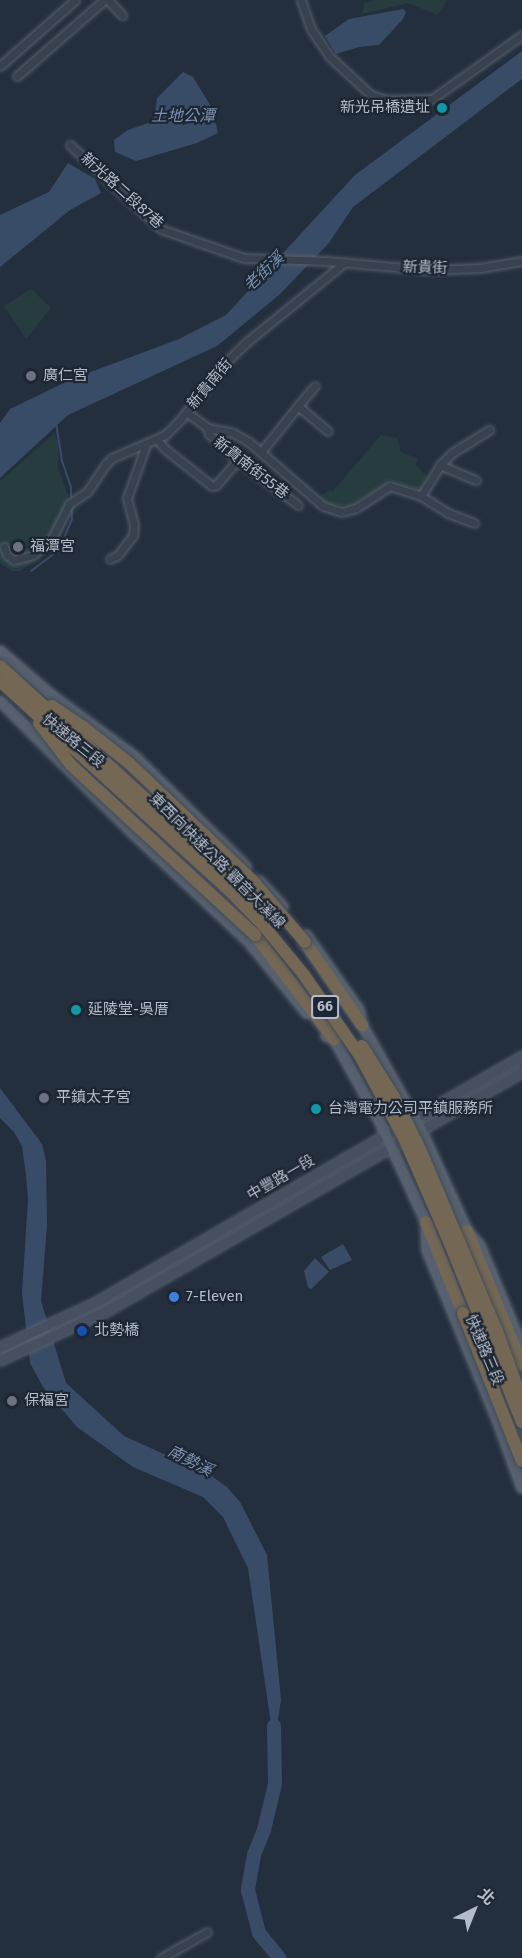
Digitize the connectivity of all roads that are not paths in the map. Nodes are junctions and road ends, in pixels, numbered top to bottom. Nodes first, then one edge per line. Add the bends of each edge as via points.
1 (75, 0) edge
2 (106, 0) edge
3 (302, 0) edge
4 (122, 15) dead end
5 (522, 35) edge
6 (0, 66) edge
7 (17, 76) dead end
8 (70, 145) dead end
9 (327, 261) joint
10 (522, 261) edge
11 (344, 263) junction
12 (315, 386) dead end
13 (298, 406) junction
14 (186, 412) junction
15 (208, 428) junction
16 (489, 430) dead end
17 (328, 431) dead end
18 (157, 439) junction
19 (146, 445) junction
20 (261, 452) junction
21 (238, 460) junction
22 (440, 465) junction
23 (476, 480) dead end
24 (421, 496) junction
25 (298, 505) dead end
26 (474, 523) dead end
27 (4, 547) dead end
28 (110, 559) dead end
29 (1, 652) edge
30 (0, 666) edge
31 (0, 681) edge
32 (51, 694) junction
33 (25, 696) junction
34 (0, 701) edge
35 (20, 719) junction
36 (170, 790) junction
37 (161, 800) junction
38 (143, 820) junction
39 (134, 834) junction
40 (362, 1025) junction
41 (334, 1039) junction
42 (522, 1056) edge
43 (522, 1072) edge
44 (414, 1118) junction
45 (421, 1130) junction
46 (385, 1134) junction
47 (391, 1146) junction
48 (426, 1222) junction
49 (467, 1231) junction
50 (53, 1322) junction
51 (58, 1333) junction
52 (16, 1339) junction
53 (0, 1347) edge
54 (522, 1347) edge
55 (21, 1350) junction
56 (0, 1360) edge
57 (522, 1365) edge
58 (522, 1381) edge
59 (522, 1400) edge
60 (522, 1410) edge
61 (512, 1413) junction
62 (497, 1419) junction
63 (522, 1422) edge
64 (522, 1441) edge
65 (522, 1461) edge
66 (522, 1488) edge
67 (207, 1932) dead end
68 (161, 1958) edge

1 - 6 street
2 - 4 street
2 - 7 street
3 - 5 street via 311,29 329,56 372,95 386,100 432,99
8 - 9 street, 新光路二段87巷 via 160,229 244,258
9 - 11 street, 新貴街
10 - 11 street, 新貴街 via 429,270
11 - 14 street, 新貴南街 via 248,341
12 - 13 street
13 - 17 street
13 - 20 street
14 - 15 street
14 - 18 street, 新貴南街
15 - 20 street via 233,433
15 - 21 street, 新貴南街55巷 via 209,434
16 - 22 street
18 - 19 street, 新貴南街
18 - 21 street via 212,486
19 - 27 street, 新貴南街 via 112,458 87,492 69,504 52,538 33,555 14,560
19 - 28 street via 127,498 133,535 118,555
20 - 24 street via 322,506 342,513 390,486
21 - 25 street, 新貴南街55巷
22 - 23 street
22 - 24 street
24 - 26 street
29 - 32 main road, 快速路三段 / 66
30 - 33 highway, 東西向快速公路 觀音大溪線 / 66, bridge
31 - 33 highway, 東西向快速公路 觀音大溪線 / 66, bridge
32 - 36 main road, 快速路三段 / 66 via 136,758
32 - 37 street, 快速路三段 via 88,737
33 - 40 highway, bridge via 82,726 129,763 253,881 305,942
33 - 41 highway, bridge via 71,765 255,935
33 - 59 highway, 東西向快速公路 觀音大溪線 / 66, bridge via 242,889 300,958 346,1023 394,1097 420,1149
33 - 63 highway, 東西向快速公路 觀音大溪線 / 66, bridge via 255,917 304,975 360,1056 426,1187
34 - 35 main road, 66
35 - 38 street, 快速路三段 via 65,750
35 - 39 main road, 快速路三段 / 66
36 - 37 street
36 - 40 main road, 快速路三段 / 66 via 272,893 316,947 359,1010
37 - 38 street
37 - 40 street, 快速路三段 via 256,892 306,950 351,1017
38 - 39 street
38 - 41 street, 快速路三段 via 266,937 330,1023
39 - 41 main road, 快速路三段 / 66 via 249,942 326,1036
40 - 44 main road, 快速路三段 / 66
41 - 46 main road, 快速路三段 / 66
42 - 44 street, 中豐路一段
43 - 45 street, 中豐路一段
44 - 45 main road, 快速路三段 / 66
44 - 46 street, 中豐路一段
45 - 47 street, 中豐路一段
45 - 49 main road, 快速路三段 / 66
46 - 47 main road, 快速路三段 / 66
46 - 50 street, 中豐路一段 via 98,1301
47 - 48 main road, 快速路三段 / 66
47 - 51 street, 中豐路一段 via 104,1312
48 - 61 street, 快速路三段 via 442,1249
48 - 62 main road, 快速路三段 / 66 via 427,1250
48 - 65 highway, bridge
49 - 54 main road, 快速路三段 / 66 via 480,1246
49 - 57 highway
49 - 58 street, 快速路三段 via 469,1251
50 - 51 street
50 - 52 street
51 - 55 street
52 - 53 street
52 - 55 street
55 - 56 street
60 - 61 street
61 - 62 street
61 - 64 street, 快速路三段
62 - 66 main road, 快速路三段 / 66
67 - 68 street

